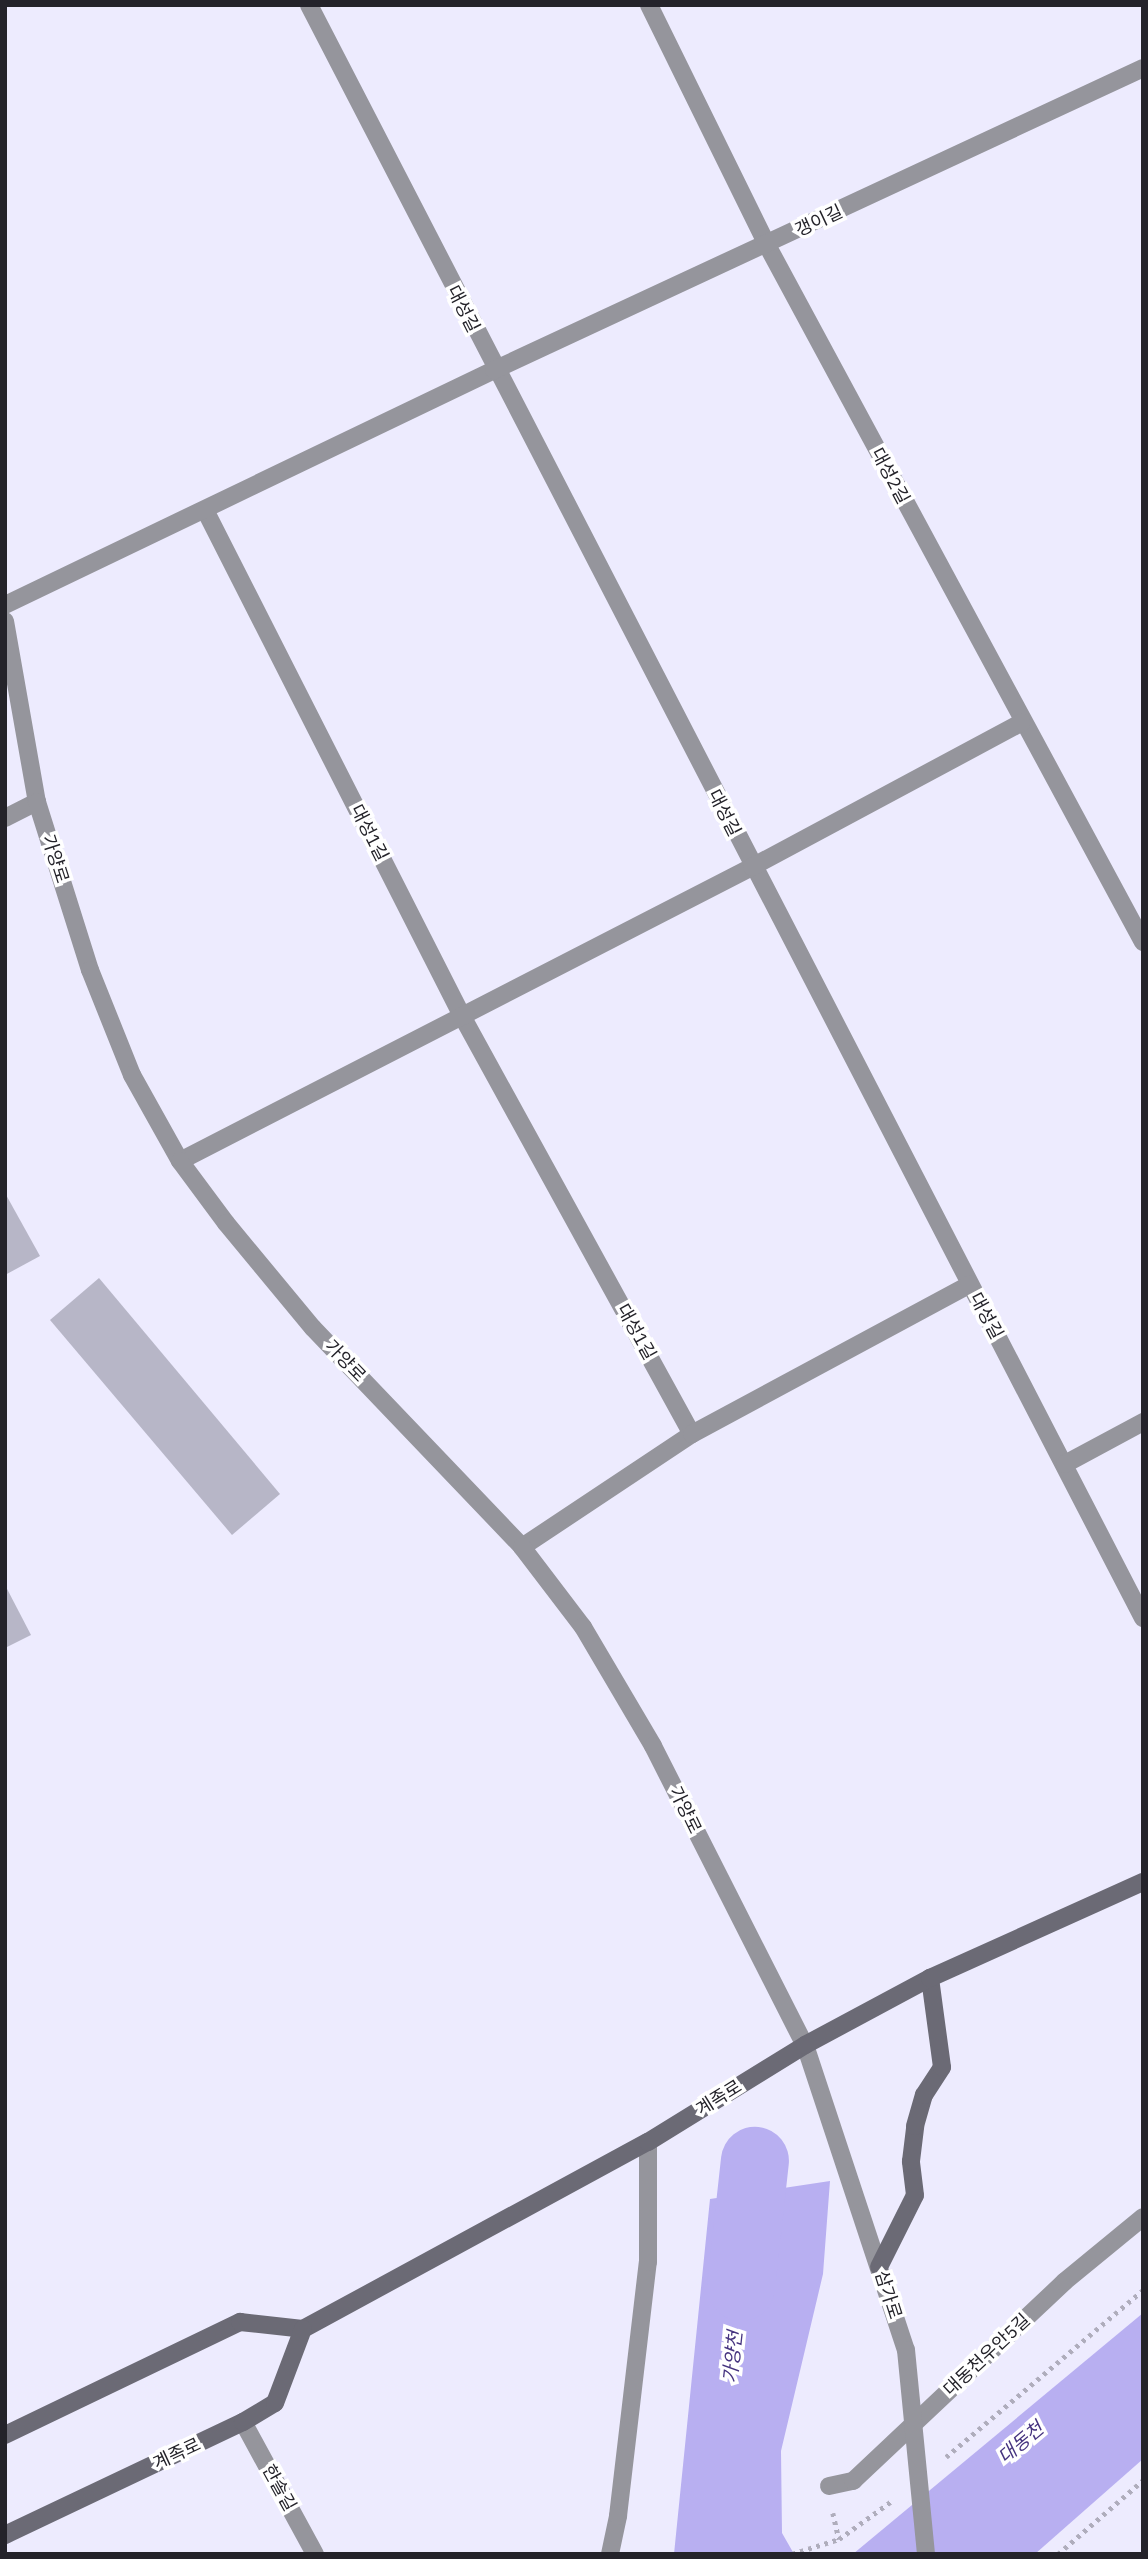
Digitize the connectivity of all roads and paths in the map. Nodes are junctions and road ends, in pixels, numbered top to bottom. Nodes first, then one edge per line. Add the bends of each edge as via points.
1 (309, 5) edge
2 (649, 5) edge
3 (1143, 68) edge
4 (767, 245) junction
5 (494, 370) junction
6 (205, 510) junction
7 (5, 605) edge
8 (5, 621) edge
9 (1022, 722) junction
10 (37, 802) junction
11 (5, 818) edge
12 (752, 867) junction
13 (1143, 942) edge
14 (462, 1016) junction
15 (180, 1161) junction
16 (969, 1284) junction
17 (1143, 1422) edge
18 (692, 1434) junction
19 (1065, 1464) junction
20 (522, 1547) junction
21 (1143, 1618) edge
22 (1143, 1882) edge
23 (930, 1978) junction
24 (805, 2045) junction
25 (648, 2142) junction
26 (1143, 2217) edge
27 (879, 2267) junction
28 (1143, 2290) edge
29 (303, 2329) junction
30 (243, 2422) junction
31 (5, 2435) edge
32 (939, 2462) dead end
33 (1143, 2480) edge
34 (829, 2486) dead end
35 (898, 2496) dead end
36 (5, 2535) edge
37 (316, 2554) edge
38 (610, 2554) edge
39 (792, 2554) edge
40 (926, 2554) edge
41 (1058, 2554) edge

1 - 5 street, 대성길
2 - 4 street, 대성2길
3 - 4 street, 갱이길
4 - 5 street, 갱이길
4 - 9 street, 대성2길
5 - 6 street
5 - 12 street, 대성길
6 - 7 street
6 - 14 street, 대성1길
8 - 10 street, 가양로
9 - 12 street
9 - 13 street, 대성2길
10 - 11 street
10 - 15 street, 가양로 via 90,970 132,1075
12 - 14 street
12 - 16 street, 대성길
14 - 15 street
14 - 18 street, 대성1길
15 - 20 street, 가양로 via 313,1328
16 - 18 street
16 - 19 street, 대성길
17 - 19 street
18 - 20 street
19 - 21 street, 대성길
20 - 24 street, 가양로 via 583,1627 653,1746
22 - 23 main road, 계족로
23 - 24 main road, 계족로
23 - 27 main road via 942,2067 924,2095 915,2126 911,2161 915,2195
24 - 25 main road, 계족로
24 - 27 street, 삼가로
25 - 29 main road, 계족로
25 - 38 street via 648,2262
26 - 34 street, 대동천우안5길 via 1065,2282 853,2481
27 - 40 street, 삼가로, bridge via 906,2350
28 - 32 path
29 - 30 main road, 계족로 via 275,2403
29 - 31 main road via 240,2322
30 - 36 main road, 계족로
30 - 37 street, 한솔길
33 - 41 path
35 - 39 path via 839,2539

